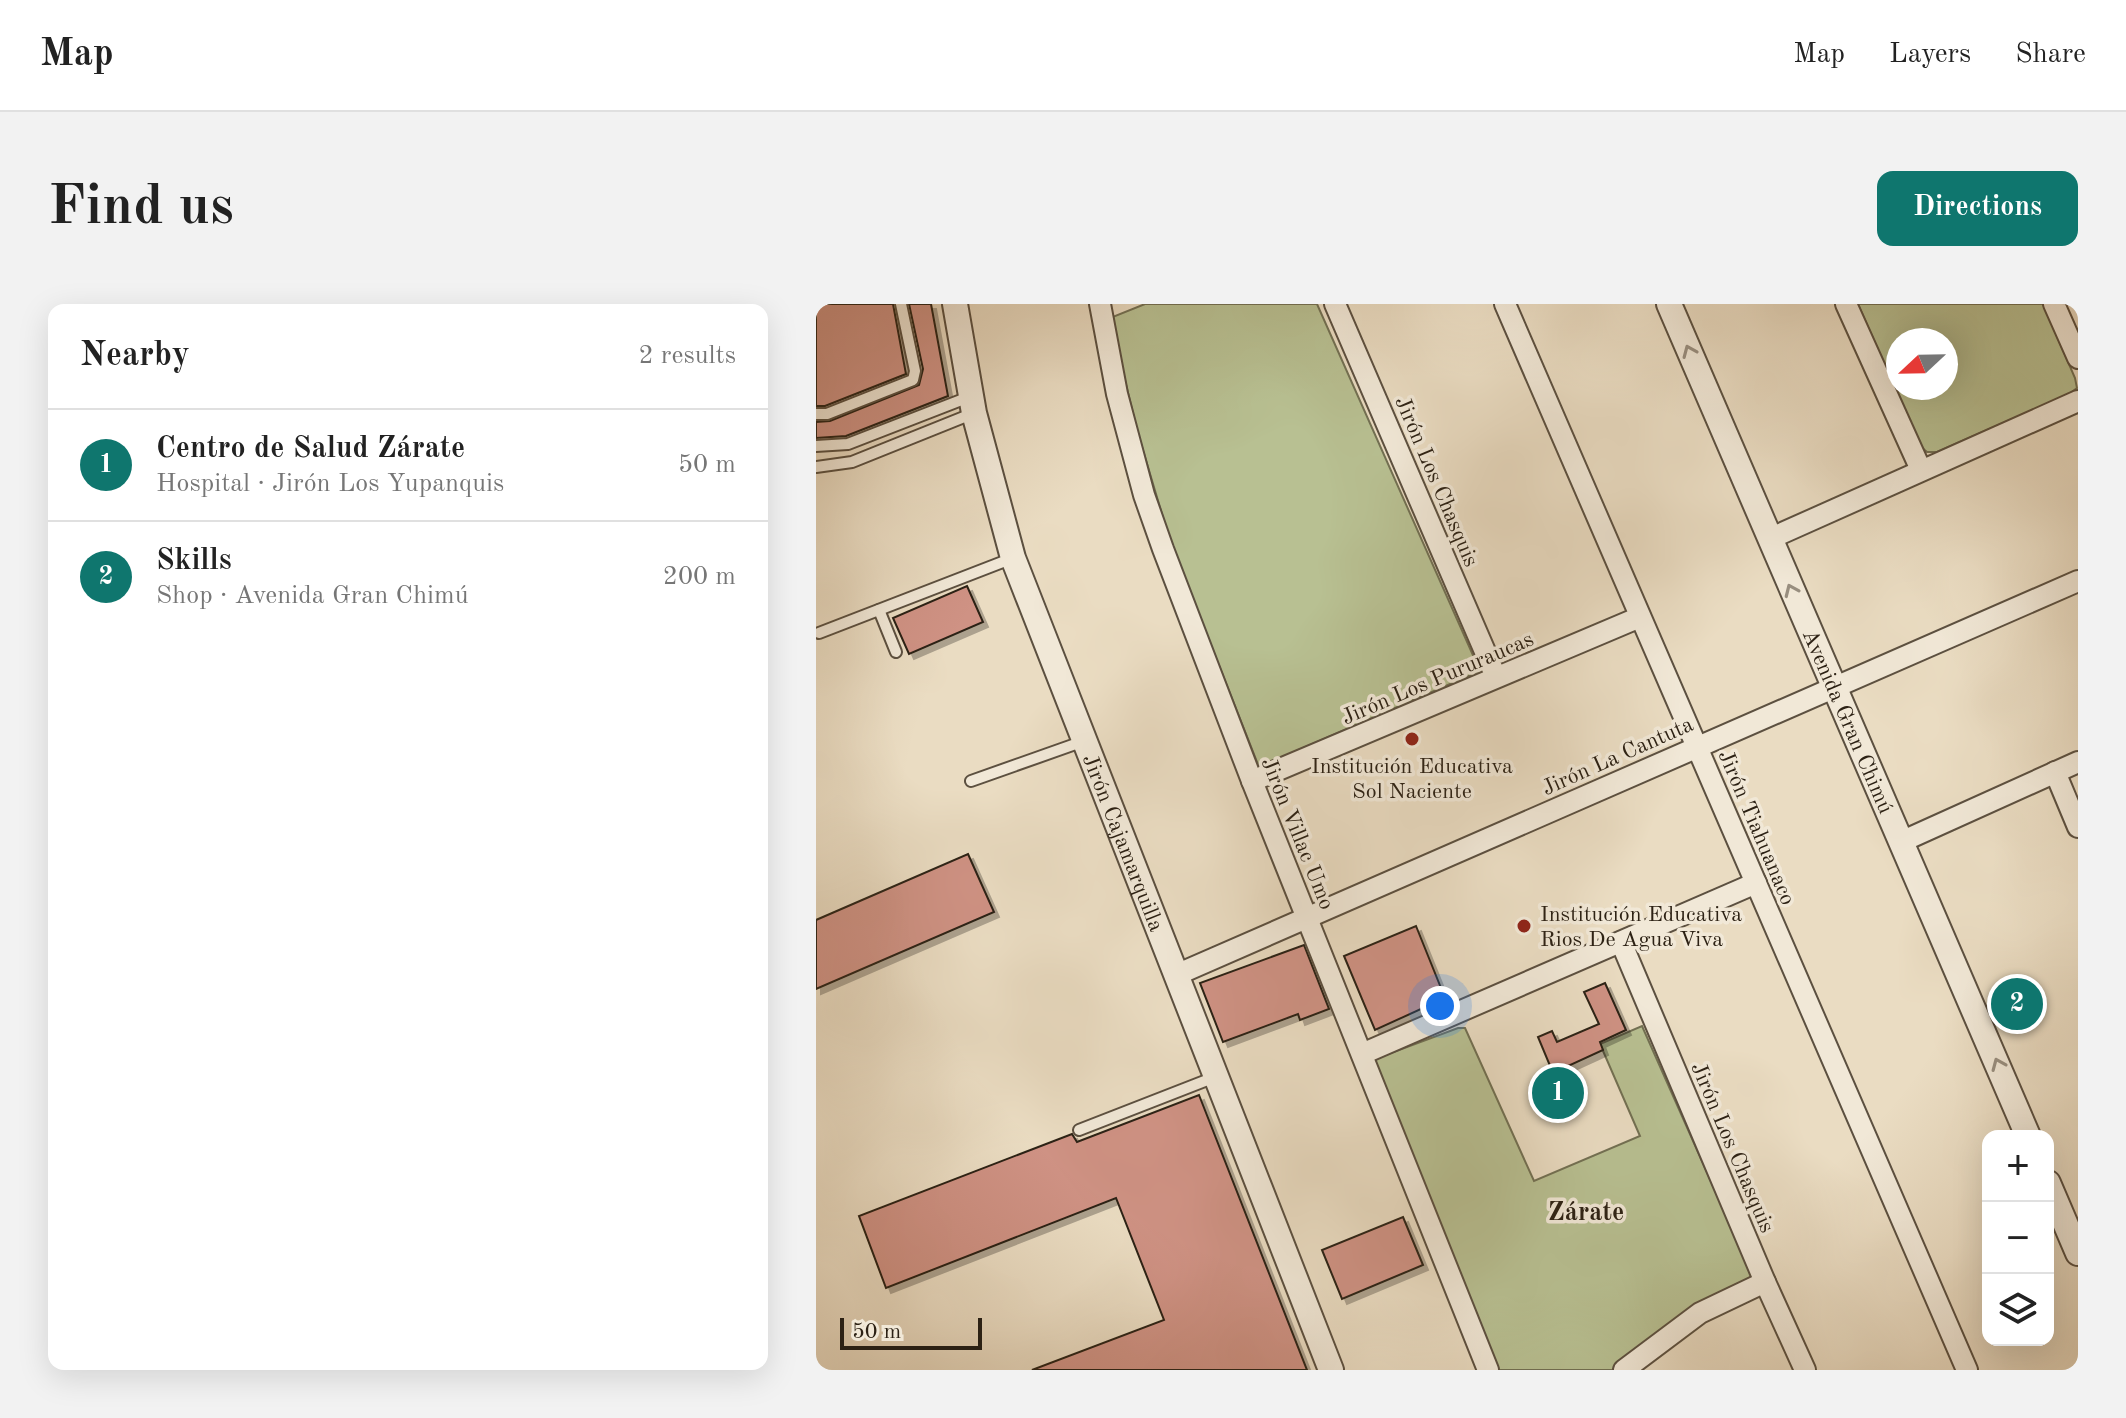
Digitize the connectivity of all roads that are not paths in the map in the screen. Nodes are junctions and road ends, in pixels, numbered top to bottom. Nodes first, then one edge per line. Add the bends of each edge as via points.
1 (901, 304) edge
2 (955, 304) edge
3 (1101, 304) edge
4 (1335, 304) edge
5 (1505, 304) edge
6 (1669, 304) edge
7 (1846, 304) edge
8 (2054, 304) edge
9 (2078, 358) edge
10 (2078, 401) edge
11 (972, 404) junction
12 (816, 414) edge
13 (816, 446) edge
14 (816, 467) edge
15 (1921, 470) junction
16 (1769, 539) junction
17 (1013, 558) junction
18 (2078, 581) edge
19 (879, 610) junction
20 (1640, 617) junction
21 (819, 633) dead end
22 (896, 652) dead end
23 (1496, 677) junction
24 (1834, 687) junction
25 (1084, 741) junction
26 (1697, 747) junction
27 (2078, 762) edge
28 (2055, 772) junction
29 (971, 781) dead end
30 (1252, 781) junction
31 (2078, 827) edge
32 (1903, 841) junction
33 (1756, 883) junction
34 (1307, 917) junction
35 (1621, 942) junction
36 (1176, 975) junction
37 (1362, 1054) junction
38 (1216, 1077) junction
39 (1079, 1130) dead end
40 (2025, 1130) edge
41 (2054, 1197) edge
42 (2078, 1253) edge
43 (1765, 1282) junction
44 (1331, 1370) edge
45 (1488, 1370) edge
46 (1624, 1370) edge
47 (1805, 1370) edge
48 (1967, 1370) edge

1 - 12 lane via 913,380
2 - 11 street, Jirón Cajamarquilla
3 - 30 street, Jirón Villac Umo via 1117,394 1144,495
4 - 23 street, Jirón Los Chasquis
5 - 20 street, Jirón Tiahuanaco
16 -> 6 street, Avenida Gran Chimú
7 - 15 street
8 - 9 street
10 - 15 street
11 - 13 lane via 848,444
11 - 14 lane via 852,462
11 - 17 street, Jirón Cajamarquilla
15 - 16 street
24 -> 16 street, Avenida Gran Chimú
17 - 19 lane
17 - 25 street, Jirón Cajamarquilla
18 - 24 street, Jirón La Cantuta
19 - 21 lane
19 - 22 lane
20 - 23 street, Jirón Los Pururaucas
20 - 26 street, Jirón Tiahuanaco
23 - 30 street, Jirón Los Pururaucas
24 - 26 street, Jirón La Cantuta
24 - 32 street, Avenida Gran Chimú
25 - 29 lane
25 - 36 street, Jirón Cajamarquilla
26 - 33 street, Jirón Tiahuanaco
26 - 34 street, Jirón La Cantuta
27 - 28 street
28 - 31 street
28 - 32 street
30 - 34 street, Jirón Villac Umo
40 -> 32 street, Avenida Gran Chimú
33 - 35 street
33 - 48 street, Jirón Tiahuanaco
34 - 36 street, Jirón La Cantuta
34 - 37 street, Jirón Villac Umo
35 - 37 street
35 - 43 street, Jirón Los Chasquis
36 - 38 street, Jirón Cajamarquilla
37 - 45 street, Jirón Villac Umo
38 - 39 lane
38 - 44 street, Jirón Cajamarquilla
41 - 42 street
43 - 46 street via 1700,1313
43 - 47 street, Jirón Los Chasquis

